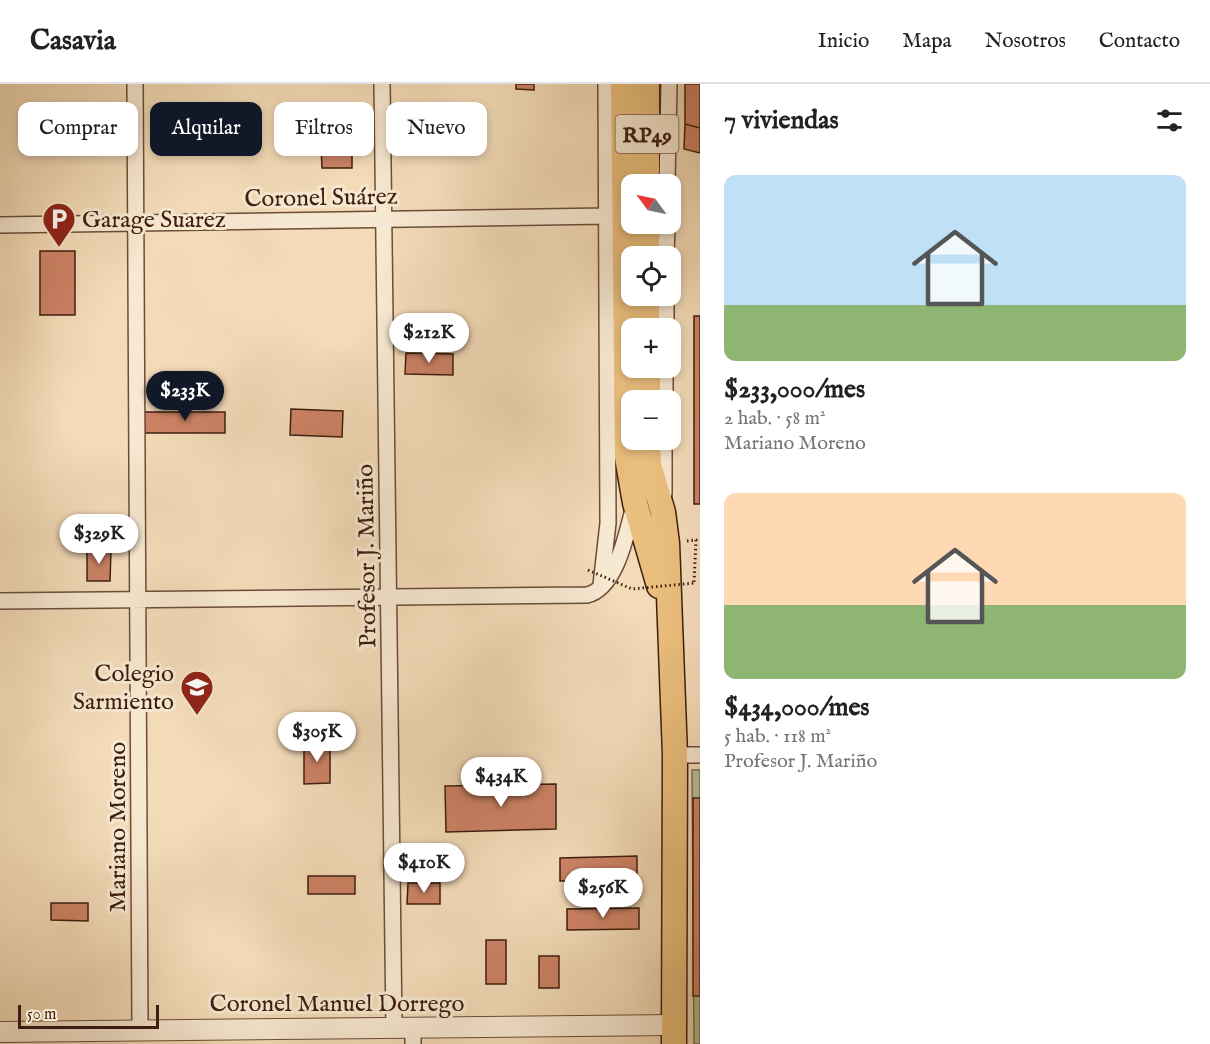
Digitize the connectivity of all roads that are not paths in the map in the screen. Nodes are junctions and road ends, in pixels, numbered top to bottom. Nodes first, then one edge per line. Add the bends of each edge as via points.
1 (135, 84) edge
2 (382, 84) edge
3 (606, 84) edge
4 (623, 84) edge
5 (647, 84) edge
6 (669, 84) edge
7 (647, 174) edge
8 (667, 174) edge
9 (607, 216) junction
10 (384, 218) junction
11 (137, 222) junction
12 (0, 225) edge
13 (648, 450) edge
14 (664, 450) edge
15 (635, 503) junction
16 (663, 512) junction
17 (601, 587) junction
18 (389, 598) junction
19 (139, 600) junction
20 (0, 601) edge
21 (670, 626) junction
22 (675, 755) junction
23 (700, 755) edge
24 (140, 1030) junction
25 (0, 1032) edge
26 (407, 1034) edge
27 (674, 1035) edge
28 (54, 1038) edge

1 - 11 street, Mariano Moreno
2 - 10 street, Profesor J. Mariño
3 - 9 street
4 - 15 main road, RP49 via 626,444
5 - 7 main road, RP49
6 - 8 street
9 - 10 street, Coronel Suárez
9 - 17 street via 608,523
10 - 11 street, Coronel Suárez
10 - 18 street, Profesor J. Mariño
11 - 12 street, Coronel Suárez
11 - 19 street, Mariano Moreno
13 - 16 main road, RP49
14 - 16 street
15 - 17 street via 619,560
15 - 21 main road, RP49
16 - 21 main road, RP49 via 668,543
17 - 18 street via 587,595
18 - 19 street
18 - 26 street, Profesor J. Mariño
19 - 20 street
19 - 24 street, Mariano Moreno
21 - 22 main road, RP49
22 - 23 street
22 - 27 main road, RP49
24 - 26 street, Coronel Manuel Dorrego
24 - 28 street, Coronel Manuel Dorrego
25 - 28 street, Coronel Manuel Dorrego
26 - 27 street, Coronel Manuel Dorrego

